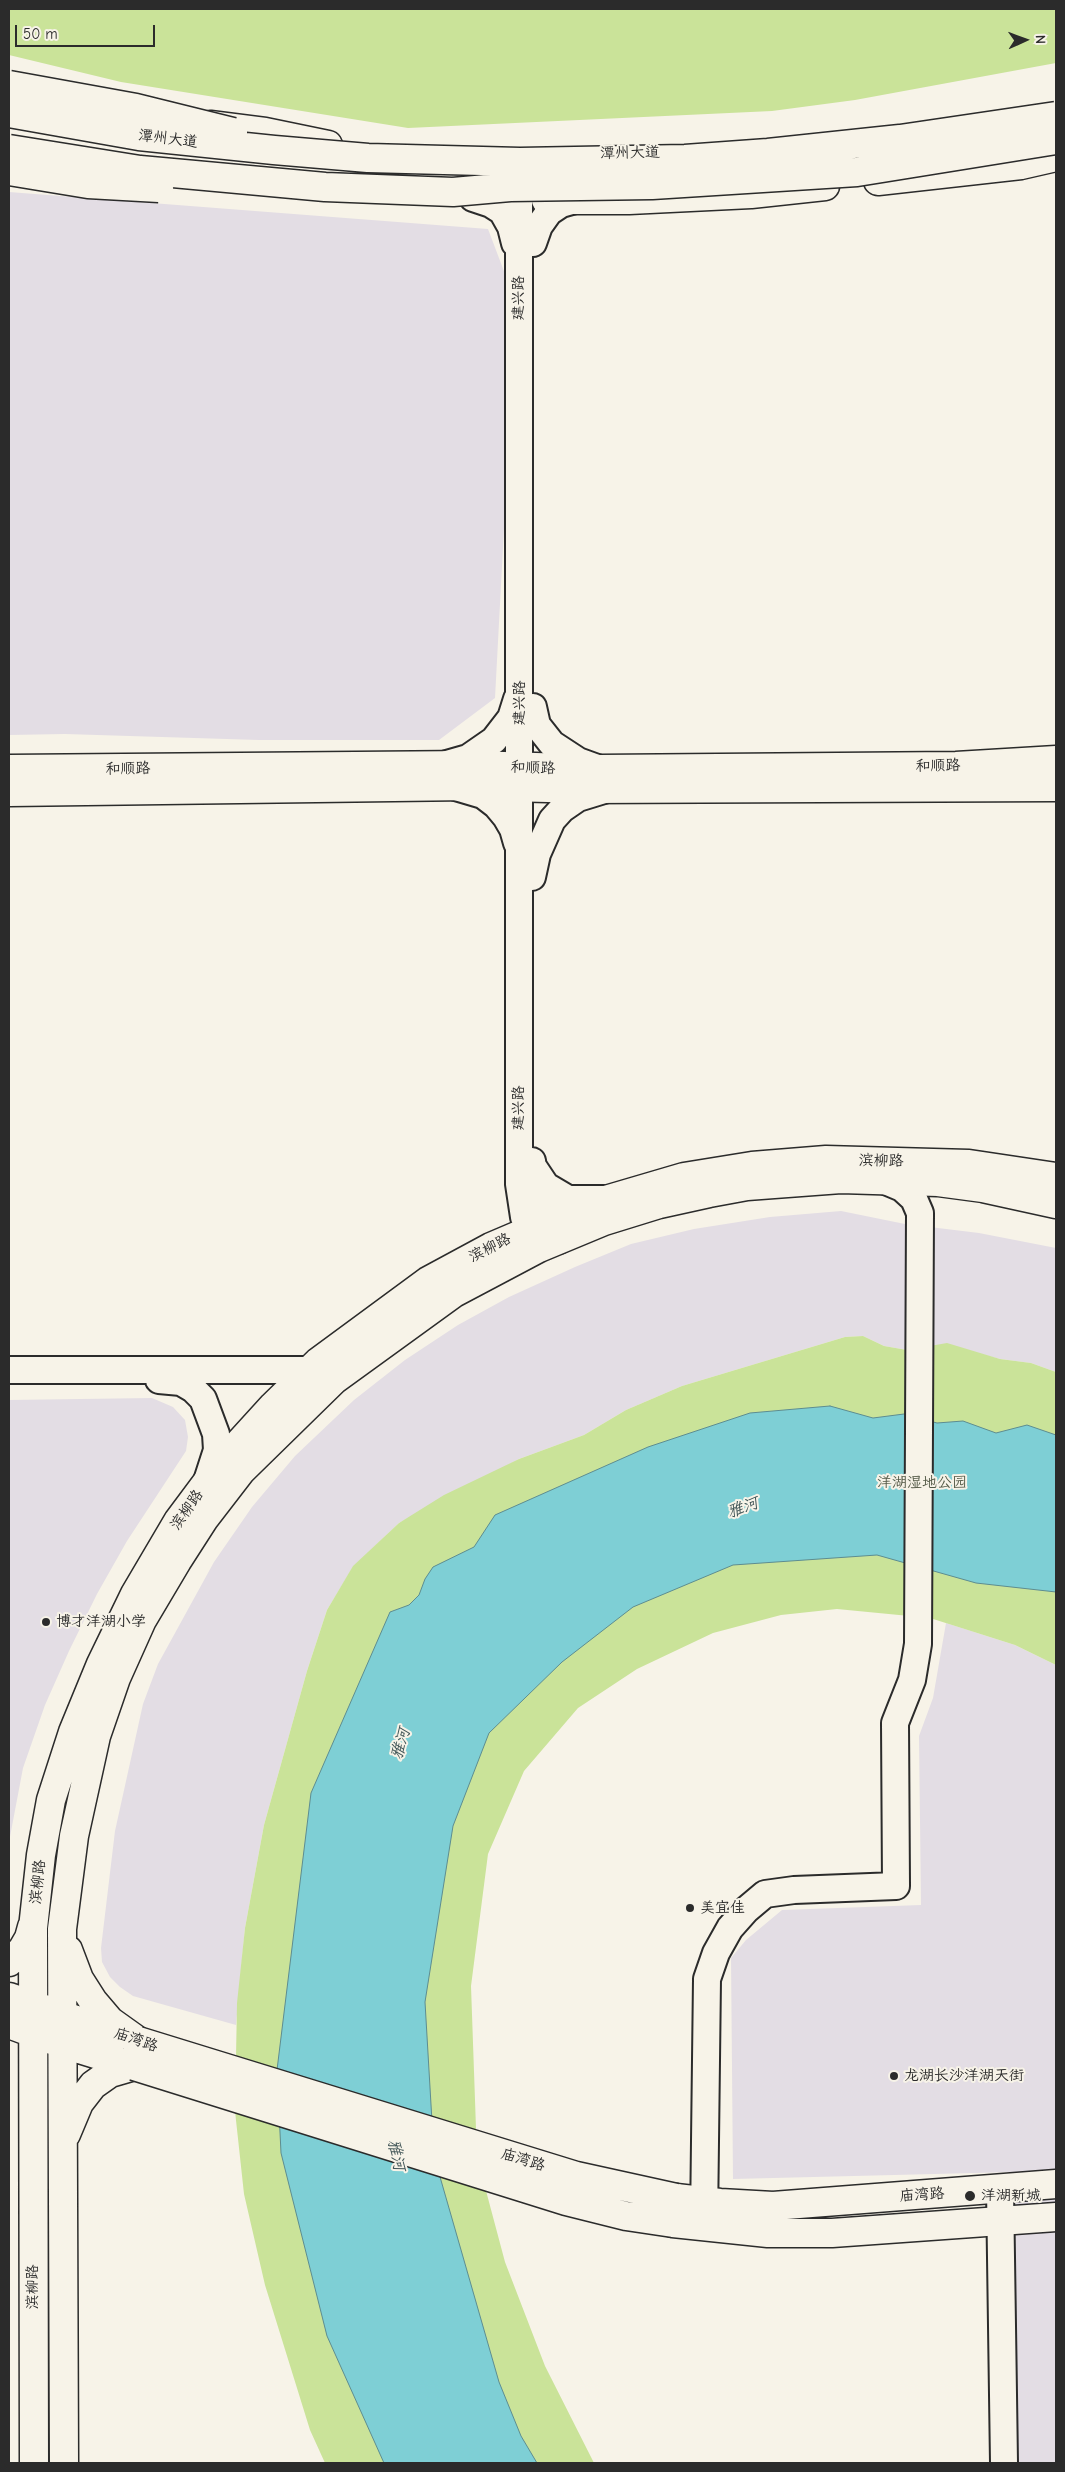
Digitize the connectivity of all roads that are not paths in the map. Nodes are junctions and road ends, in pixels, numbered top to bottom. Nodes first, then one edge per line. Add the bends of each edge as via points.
1 (9, 85) edge
2 (9, 95) edge
3 (1056, 110) edge
4 (9, 113) edge
5 (1056, 116) edge
6 (1056, 140) edge
7 (9, 149) edge
8 (329, 155) junction
9 (526, 155) junction
10 (1056, 158) edge
11 (9, 160) edge
12 (9, 171) edge
13 (325, 187) junction
14 (474, 198) junction
15 (526, 200) junction
16 (575, 200) junction
17 (533, 243) junction
18 (519, 266) junction
19 (520, 679) junction
20 (533, 707) junction
21 (1056, 760) edge
22 (9, 769) edge
23 (442, 776) junction
24 (526, 778) junction
25 (603, 779) junction
26 (1056, 787) edge
27 (9, 792) edge
28 (526, 868) junction
29 (526, 1174) junction
30 (1056, 1177) edge
31 (883, 1180) junction
32 (946, 1184) junction
33 (612, 1198) junction
34 (1056, 1204) edge
35 (924, 1213) junction
36 (544, 1234) junction
37 (491, 1247) junction
38 (9, 1370) edge
39 (310, 1370) junction
40 (9, 1380) edge
41 (207, 1483) junction
42 (34, 1916) junction
43 (63, 1921) junction
44 (9, 1962) edge
45 (21, 2001) edge
46 (63, 2015) junction
47 (17, 2032) edge
48 (63, 2044) junction
49 (136, 2053) junction
50 (63, 2145) junction
51 (1056, 2184) edge
52 (995, 2189) junction
53 (709, 2215) junction
54 (1056, 2217) edge
55 (996, 2222) junction
56 (34, 2463) edge
57 (64, 2463) edge
58 (994, 2463) edge
59 (1004, 2463) edge

1 - 8 main road, 潭州大道, bridge via 136,108
2 - 9 main road, 潭州大道 via 65,106 265,132 365,153
3 - 9 main road, 潭州大道 via 787,145 688,152
4 - 8 main road, 潭州大道, bridge via 140,136
5 - 8 main road, 潭州大道, bridge via 900,139 685,159 520,162
6 - 13 main road, bridge via 857,172 780,177 452,192
7 - 13 main road, bridge via 140,170
9 - 15 street, 建兴路
10 - 16 main road via 1020,165 751,194
11 - 14 main road via 120,174 367,194
12 - 13 main road, bridge via 109,186 212,189
14 - 15 main road
14 - 18 street via 502,211 511,227
15 - 16 main road
15 - 17 street
15 - 18 street, 建兴路
16 - 17 street via 549,212
17 - 20 street
18 - 19 street, 建兴路
19 - 23 street via 511,718 494,740
19 - 24 street, 建兴路
20 - 24 street
20 - 25 street via 537,725 552,744
21 - 25 main road, 和顺路
22 - 23 main road, 和顺路
23 - 24 main road, 和顺路
23 - 27 main road, 和顺路
23 - 28 street via 483,795 496,805 513,829
24 - 25 main road, 和顺路
24 - 28 street, 建兴路
25 - 26 main road, 和顺路
25 - 28 street via 552,820 537,854
28 - 29 street, 建兴路
29 - 33 street via 539,1178 568,1200
29 - 36 street via 536,1187
29 - 37 street via 510,1225
30 - 33 main road, 滨柳路 via 969,1164 826,1160 752,1166 684,1177
31 - 32 main road, 滨柳路
31 - 35 street via 902,1188
31 - 36 main road, 滨柳路 via 801,1181 747,1186 659,1204 604,1221
32 - 34 main road, 滨柳路 via 983,1188
32 - 35 street via 934,1194
33 - 36 main road, 滨柳路
35 - 53 street via 918,1644 902,1735 904,1893 796,1896 767,1902 734,1933 721,1956 714,1980
36 - 37 main road, 滨柳路
36 - 43 main road, 滨柳路 via 454,1293 334,1380 241,1471 204,1519 142,1620 116,1678 96,1736 74,1836
37 - 39 main road, 滨柳路 via 428,1281
38 - 39 street
39 - 41 main road, 滨柳路 via 222,1462
40 - 41 street via 181,1382 203,1399 216,1434 217,1450
41 - 42 main road, 滨柳路 via 178,1521 135,1594 73,1732 51,1800
42 - 44 main road via 29,1938
42 - 45 main road, 滨柳路
43 - 46 main road, 滨柳路
43 - 49 main road via 69,1954 79,1979 92,2002
45 - 46 main road, 庙湾路
45 - 47 main road, 滨柳路
46 - 48 main road, 滨柳路
46 - 49 main road, 庙湾路
47 - 48 main road, 庙湾路
47 - 56 main road, 滨柳路 via 33,2113
48 - 49 main road, 庙湾路
48 - 50 main road, 滨柳路
49 - 50 main road via 93,2085 69,2122
49 - 53 main road, 庙湾路, bridge via 576,2176 674,2210
50 - 57 main road, 滨柳路
51 - 52 main road, 庙湾路
52 - 53 main road, 庙湾路 via 773,2206
52 - 55 street
53 - 55 main road, 庙湾路 via 768,2233 832,2233
54 - 55 main road, 庙湾路
55 - 58 street
55 - 59 street

